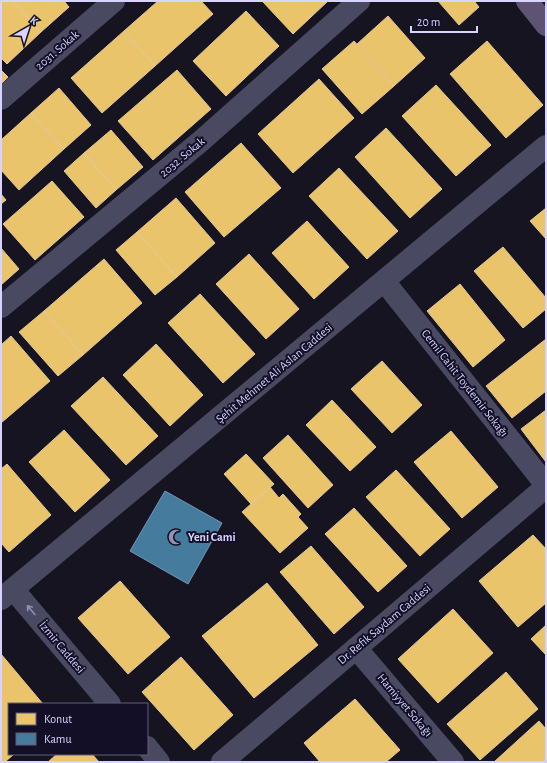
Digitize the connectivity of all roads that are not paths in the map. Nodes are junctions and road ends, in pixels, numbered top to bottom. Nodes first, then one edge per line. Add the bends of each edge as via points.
1 (114, 1) edge
2 (359, 1) edge
3 (527, 1) edge
4 (546, 25) edge
5 (1, 99) edge
6 (546, 146) edge
7 (384, 281) junction
8 (1, 307) edge
9 (546, 486) edge
10 (7, 594) edge
11 (356, 648) junction
12 (109, 703) edge
13 (148, 748) edge
14 (159, 762) edge
15 (222, 762) edge
16 (453, 762) edge

1 - 5 street, 2031. Sokak
2 - 8 street, 2032. Sokak via 201,141
3 - 4 main road
6 - 7 street, Şehit Mehmet Ali Aslan Caddesi
7 - 9 street, Cemil Cahit Toydemir Sokağı
7 - 10 street, Şehit Mehmet Ali Aslan Caddesi
9 - 11 street, Dr. Refik Saydam Caddesi
12 -> 10 street, İzmir Caddesi
11 - 15 street, Dr. Refik Saydam Caddesi
11 - 16 street, Hamiyyet Sokağı
13 - 14 street

